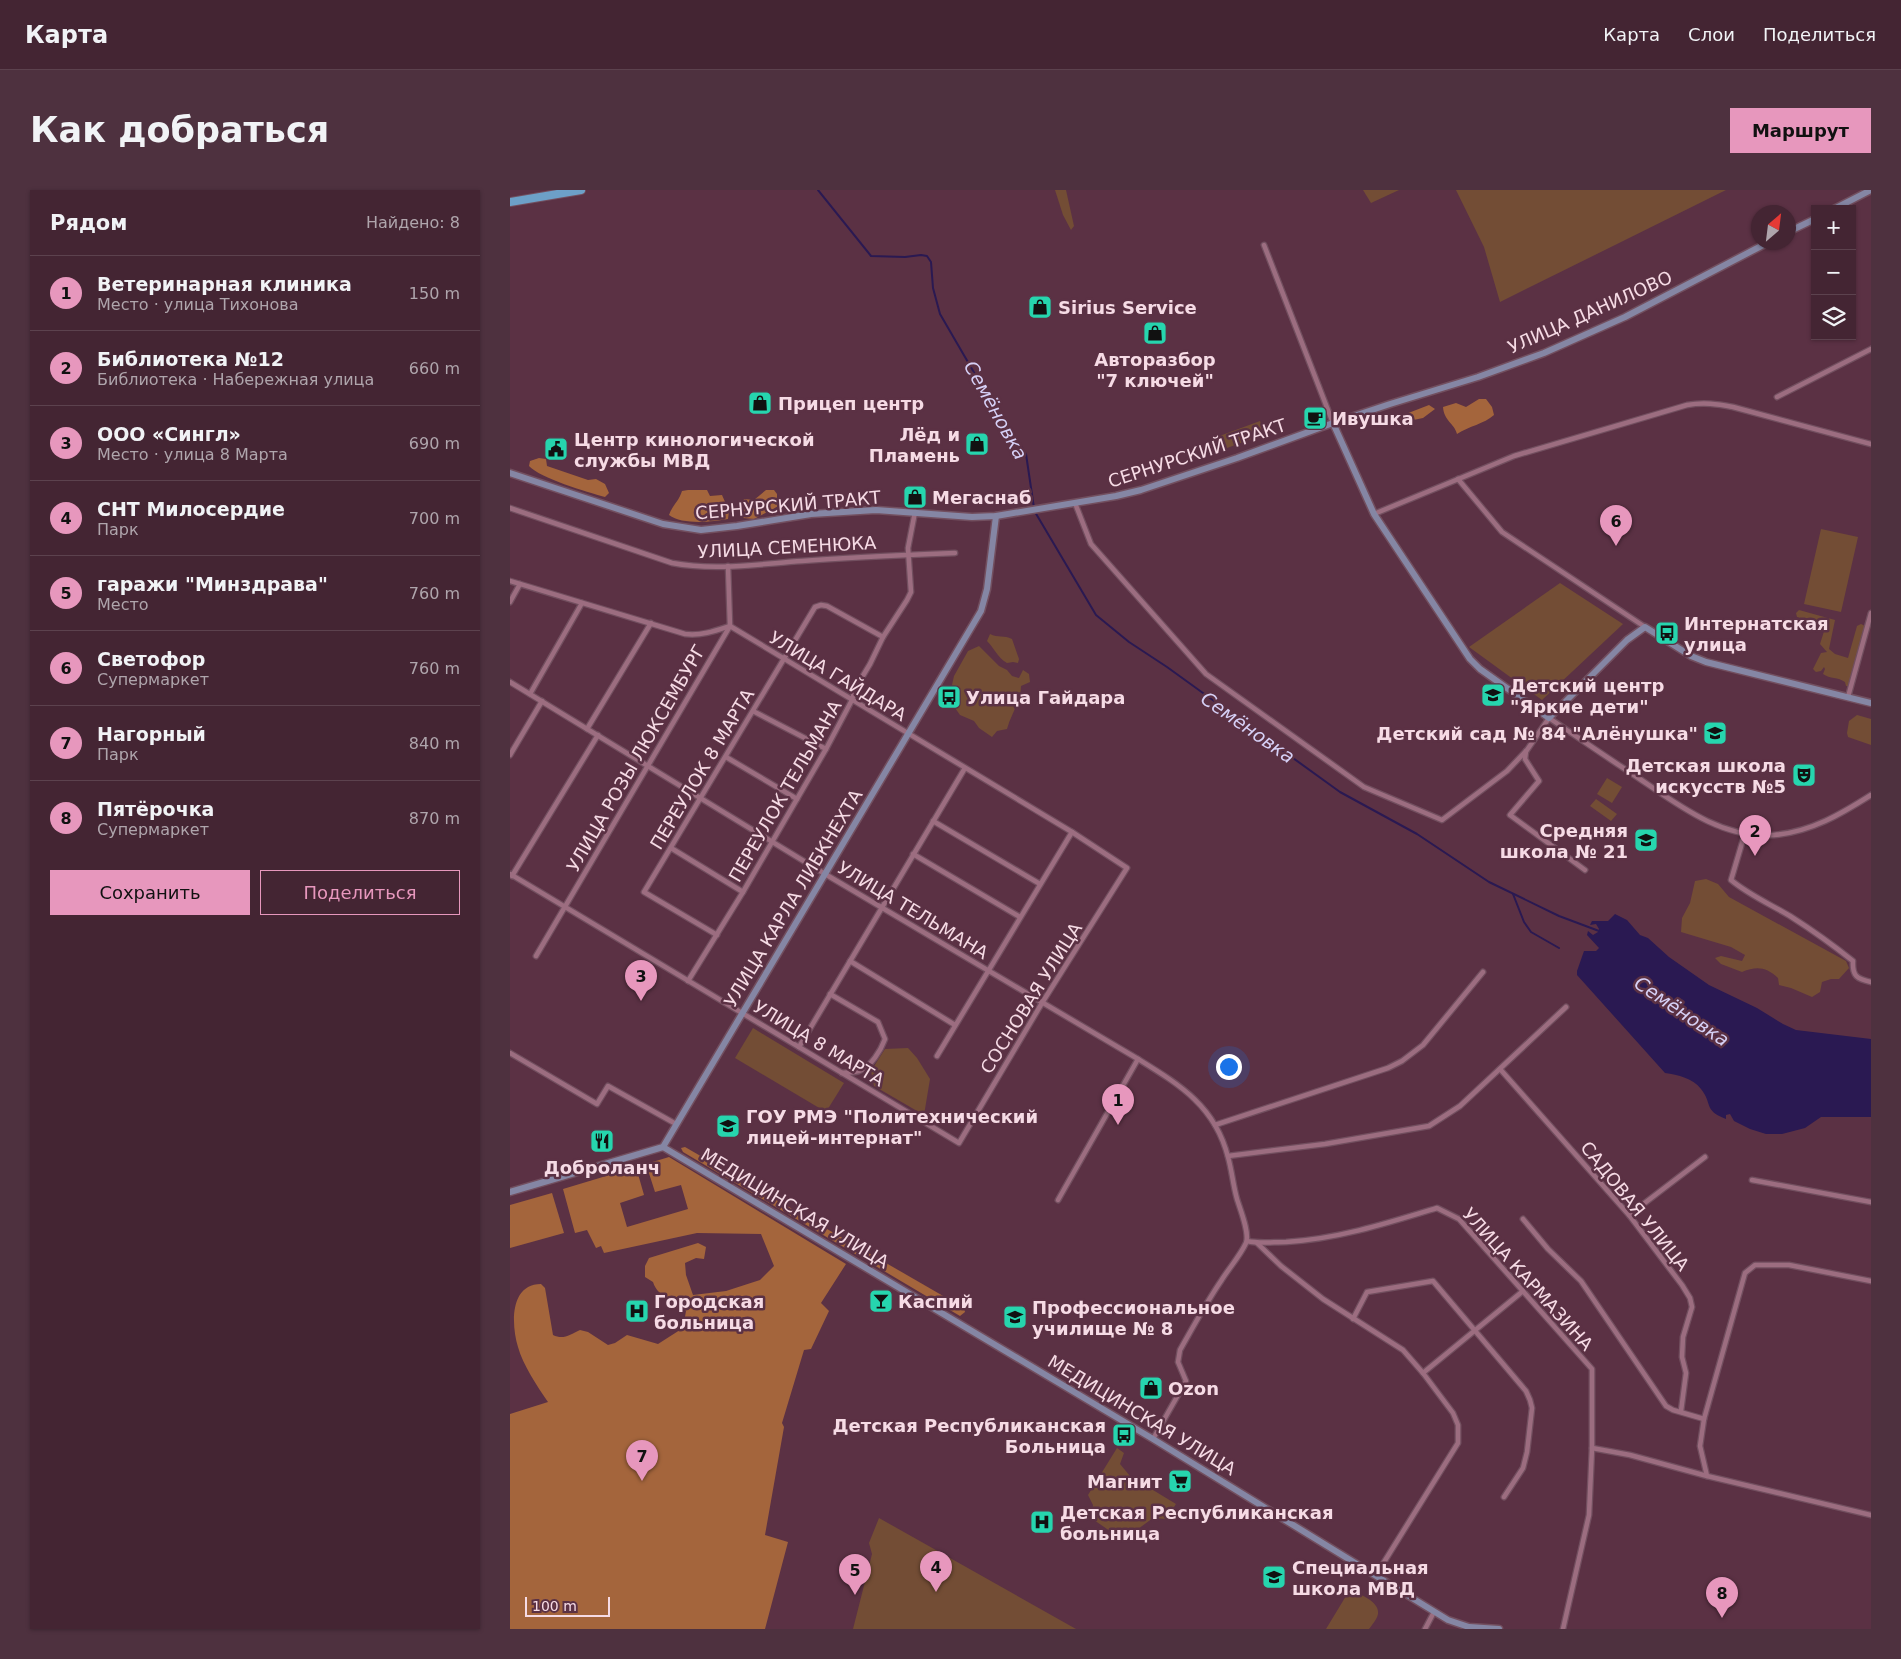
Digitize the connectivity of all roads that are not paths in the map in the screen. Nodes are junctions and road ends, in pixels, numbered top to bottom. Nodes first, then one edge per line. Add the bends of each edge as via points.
1 (581, 190) edge
2 (1871, 190) edge
3 (510, 202) edge
4 (1842, 205) edge
5 (1811, 221) edge
6 (1796, 228) edge
7 (1264, 245) dead end
8 (1754, 250) edge
9 (1871, 349) edge
10 (1777, 397) dead end
11 (1333, 423) junction
12 (1871, 444) edge
13 (510, 473) edge
14 (1458, 479) junction
15 (1075, 503) junction
16 (510, 508) edge
17 (915, 512) junction
18 (1374, 514) junction
19 (996, 516) junction
20 (955, 553) dead end
21 (908, 555) junction
22 (728, 566) junction
23 (510, 581) edge
24 (520, 584) junction
25 (510, 602) edge
26 (582, 603) junction
27 (1871, 612) edge
28 (651, 623) junction
29 (730, 626) junction
30 (1645, 627) junction
31 (882, 637) junction
32 (783, 659) junction
33 (511, 685) edge
34 (530, 694) junction
35 (1848, 697) junction
36 (852, 700) junction
37 (542, 701) junction
38 (1871, 703) edge
39 (753, 711) junction
40 (1549, 718) junction
41 (586, 729) junction
42 (908, 734) junction
43 (598, 735) junction
44 (826, 749) junction
45 (1527, 750) junction
46 (510, 755) edge
47 (726, 757) junction
48 (648, 766) junction
49 (965, 768) junction
50 (1871, 795) edge
51 (701, 798) junction
52 (797, 799) junction
53 (933, 821) junction
54 (1072, 832) junction
55 (1745, 833) junction
56 (773, 842) junction
57 (671, 848) junction
58 (913, 854) junction
59 (1127, 868) joint
60 (1585, 870) dead end
61 (825, 874) junction
62 (511, 875) edge
63 (1040, 884) junction
64 (743, 892) junction
65 (564, 907) junction
66 (882, 907) junction
67 (1020, 917) junction
68 (717, 935) junction
69 (536, 956) dead end
70 (850, 961) junction
71 (988, 970) junction
72 (1483, 972) dead end
73 (688, 981) junction
74 (1871, 982) edge
75 (830, 994) junction
76 (1042, 1003) junction
77 (1566, 1008) dead end
78 (742, 1013) junction
79 (955, 1025) junction
80 (799, 1047) junction
81 (510, 1053) edge
82 (937, 1056) dead end
83 (1138, 1059) junction
84 (1500, 1069) junction
85 (842, 1073) junction
86 (676, 1124) junction
87 (1215, 1125) junction
88 (958, 1143) joint
89 (663, 1147) junction
90 (1228, 1156) junction
91 (1705, 1157) dead end
92 (1752, 1180) dead end
93 (510, 1192) edge
94 (1058, 1200) dead end
95 (1871, 1202) edge
96 (1629, 1215) junction
97 (1523, 1219) dead end
98 (1247, 1241) junction
99 (1257, 1243) junction
100 (1871, 1281) edge
101 (1523, 1291) junction
102 (1353, 1319) junction
103 (1475, 1330) junction
104 (1423, 1373) junction
105 (1680, 1412) junction
106 (1704, 1419) junction
107 (1153, 1438) junction
108 (1592, 1448) junction
109 (1707, 1476) junction
110 (1504, 1497) dead end
111 (1871, 1515) edge
112 (1376, 1575) junction
113 (1434, 1612) junction
114 (1425, 1629) edge
115 (1500, 1629) edge
116 (1563, 1629) edge

1 - 3 main road
2 - 4 main road
5 - 6 main road
7 - 11 street
8 - 11 main road, УЛИЦА ДАНИЛОВО via 1625,317 1544,353
9 - 10 street
11 - 15 main road, СЕРНУРСКИЙ ТРАКТ via 1141,490
11 - 18 main road
12 - 14 street via 1733,407 1700,403 1514,456
13 - 17 main road, СЕРНУРСКИЙ ТРАКТ via 663,524 690,529 716,529 811,514 876,510
14 - 18 street
14 - 30 street via 1502,532
15 - 19 main road, СЕРНУРСКИЙ ТРАКТ
15 - 45 street via 1090,544 1206,674 1364,787 1442,820 1507,771
16 - 22 street, УЛИЦА СЕМЕНЮКА via 672,563 692,567
17 - 19 main road, СЕРНУРСКИЙ ТРАКТ
17 - 21 street, ПЕРЕУЛОК ТЕЛЬМАНА
18 - 40 main road via 1470,659
19 - 42 main road, УЛИЦА КАРЛА ЛИБКНЕХТА via 981,611
20 - 21 street, УЛИЦА СЕМЕНЮКА
21 - 22 street, УЛИЦА СЕМЕНЮКА
21 - 31 street, ПЕРЕУЛОК ТЕЛЬМАНА via 910,592
22 - 29 street
23 - 24 street
24 - 25 street
24 - 26 street
26 - 28 street
26 - 34 street
27 - 35 street
28 - 29 street via 693,635
28 - 41 street
29 - 32 street, УЛИЦА ГАЙДАРА
29 - 48 street, УЛИЦА РОЗЫ ЛЮКСЕМБУРГ
30 - 35 main road via 1683,652 1706,662
30 - 40 main road via 1627,640
31 - 32 street, ПЕРЕУЛОК 8 МАРТА via 821,604 815,607
31 - 36 street, ПЕРЕУЛОК ТЕЛЬМАНА via 854,689
32 - 36 street, УЛИЦА ГАЙДАРА
32 - 39 street, ПЕРЕУЛОК 8 МАРТА
33 - 34 street, УЛИЦА ТЕЛЬМАНА
34 - 37 street, УЛИЦА ТЕЛЬМАНА
35 - 38 main road
36 - 42 street, УЛИЦА ГАЙДАРА
36 - 44 street, ПЕРЕУЛОК ТЕЛЬМАНА
37 - 41 street, УЛИЦА ТЕЛЬМАНА
37 - 46 street
39 - 44 street
39 - 47 street, ПЕРЕУЛОК 8 МАРТА
40 - 45 street
40 - 55 street via 1681,807 1728,830
41 - 43 street, УЛИЦА ТЕЛЬМАНА
42 - 49 street, УЛИЦА ГАЙДАРА
42 - 61 main road, УЛИЦА КАРЛА ЛИБКНЕХТА
43 - 48 street, УЛИЦА ТЕЛЬМАНА
43 - 62 street
44 - 52 street, ПЕРЕУЛОК ТЕЛЬМАНА
45 - 60 street via 1525,759 1539,781 1510,815
47 - 51 street, ПЕРЕУЛОК 8 МАРТА
47 - 52 street
48 - 51 street, УЛИЦА ТЕЛЬМАНА
48 - 65 street, УЛИЦА РОЗЫ ЛЮКСЕМБУРГ
49 - 53 street
49 - 54 street, УЛИЦА ГАЙДАРА
50 - 55 street via 1808,829 1773,835
51 - 56 street, УЛИЦА ТЕЛЬМАНА
51 - 57 street, ПЕРЕУЛОК 8 МАРТА
52 - 56 street, ПЕРЕУЛОК ТЕЛЬМАНА
53 - 58 street
53 - 63 street
54 - 59 street, УЛИЦА ГАЙДАРА
54 - 63 street
55 - 74 street via 1730,880 1828,940 1853,961 1852,970 1857,978
56 - 61 street, УЛИЦА ТЕЛЬМАНА
56 - 64 street, ПЕРЕУЛОК ТЕЛЬМАНА
57 - 64 street
57 - 68 street, ПЕРЕУЛОК 8 МАРТА via 644,892
58 - 66 street
58 - 67 street
59 - 76 street, СОСНОВАЯ УЛИЦА
61 - 66 street, УЛИЦА ТЕЛЬМАНА
61 - 78 main road, УЛИЦА КАРЛА ЛИБКНЕХТА
62 - 65 street, УЛИЦА 8 МАРТА
63 - 67 street
64 - 68 street, ПЕРЕУЛОК ТЕЛЬМАНА
65 - 69 street, УЛИЦА РОЗЫ ЛЮКСЕМБУРГ
65 - 73 street, УЛИЦА 8 МАРТА
66 - 70 street
66 - 71 street, УЛИЦА ТЕЛЬМАНА
67 - 71 street
68 - 73 street, ПЕРЕУЛОК ТЕЛЬМАНА
70 - 75 street
70 - 79 street
71 - 76 street, УЛИЦА ТЕЛЬМАНА
71 - 79 street
72 - 87 street via 1423,1046 1402,1061
73 - 78 street, УЛИЦА 8 МАРТА
75 - 80 street
75 - 85 street via 878,1022 884,1038 881,1049 869,1064 859,1071
76 - 83 street, УЛИЦА ТЕЛЬМАНА
76 - 88 street, СОСНОВАЯ УЛИЦА
77 - 84 street
78 - 80 street, УЛИЦА 8 МАРТА
78 - 86 main road, УЛИЦА КАРЛА ЛИБКНЕХТА
79 - 82 street
80 - 85 street, УЛИЦА 8 МАРТА
81 - 86 street via 596,1104 608,1086
83 - 87 street, УЛИЦА ТЕЛЬМАНА via 1188,1092
83 - 94 street
84 - 90 street via 1460,1106 1430,1126
84 - 96 street, САДОВАЯ УЛИЦА
85 - 88 street, УЛИЦА 8 МАРТА
86 - 89 main road, УЛИЦА КАРЛА ЛИБКНЕХТА
87 - 90 street
89 - 93 main road
89 - 107 main road, МЕДИЦИНСКАЯ УЛИЦА
90 - 98 street
91 - 96 street
92 - 95 street
96 - 105 street, САДОВАЯ УЛИЦА via 1690,1298 1692,1307 1682,1357 1686,1373
97 - 105 street via 1548,1249 1582,1281 1666,1406
98 - 99 street, УЛИЦА КАРМАЗИНА
98 - 107 street via 1180,1350 1178,1362 1186,1381
99 - 101 street, УЛИЦА КАРМАЗИНА via 1302,1241 1362,1230 1438,1208 1459,1219
99 - 102 street via 1288,1272
100 - 106 street via 1789,1265 1755,1265 1748,1269
101 - 103 street
101 - 108 street, УЛИЦА КАРМАЗИНА via 1592,1369
102 - 103 street via 1367,1292 1433,1281
102 - 104 street via 1403,1350
103 - 104 street
103 - 110 street via 1526,1390 1532,1408 1523,1468
104 - 112 street via 1453,1413 1458,1425 1458,1443
105 - 106 street
106 - 109 street via 1700,1446
107 - 112 main road, МЕДИЦИНСКАЯ УЛИЦА
108 - 109 street
108 - 116 street, УЛИЦА КАРМАЗИНА via 1589,1515
109 - 111 street
112 - 113 main road, МЕДИЦИНСКАЯ УЛИЦА
113 - 114 street
113 - 115 main road, МЕДИЦИНСКАЯ УЛИЦА via 1462,1626

